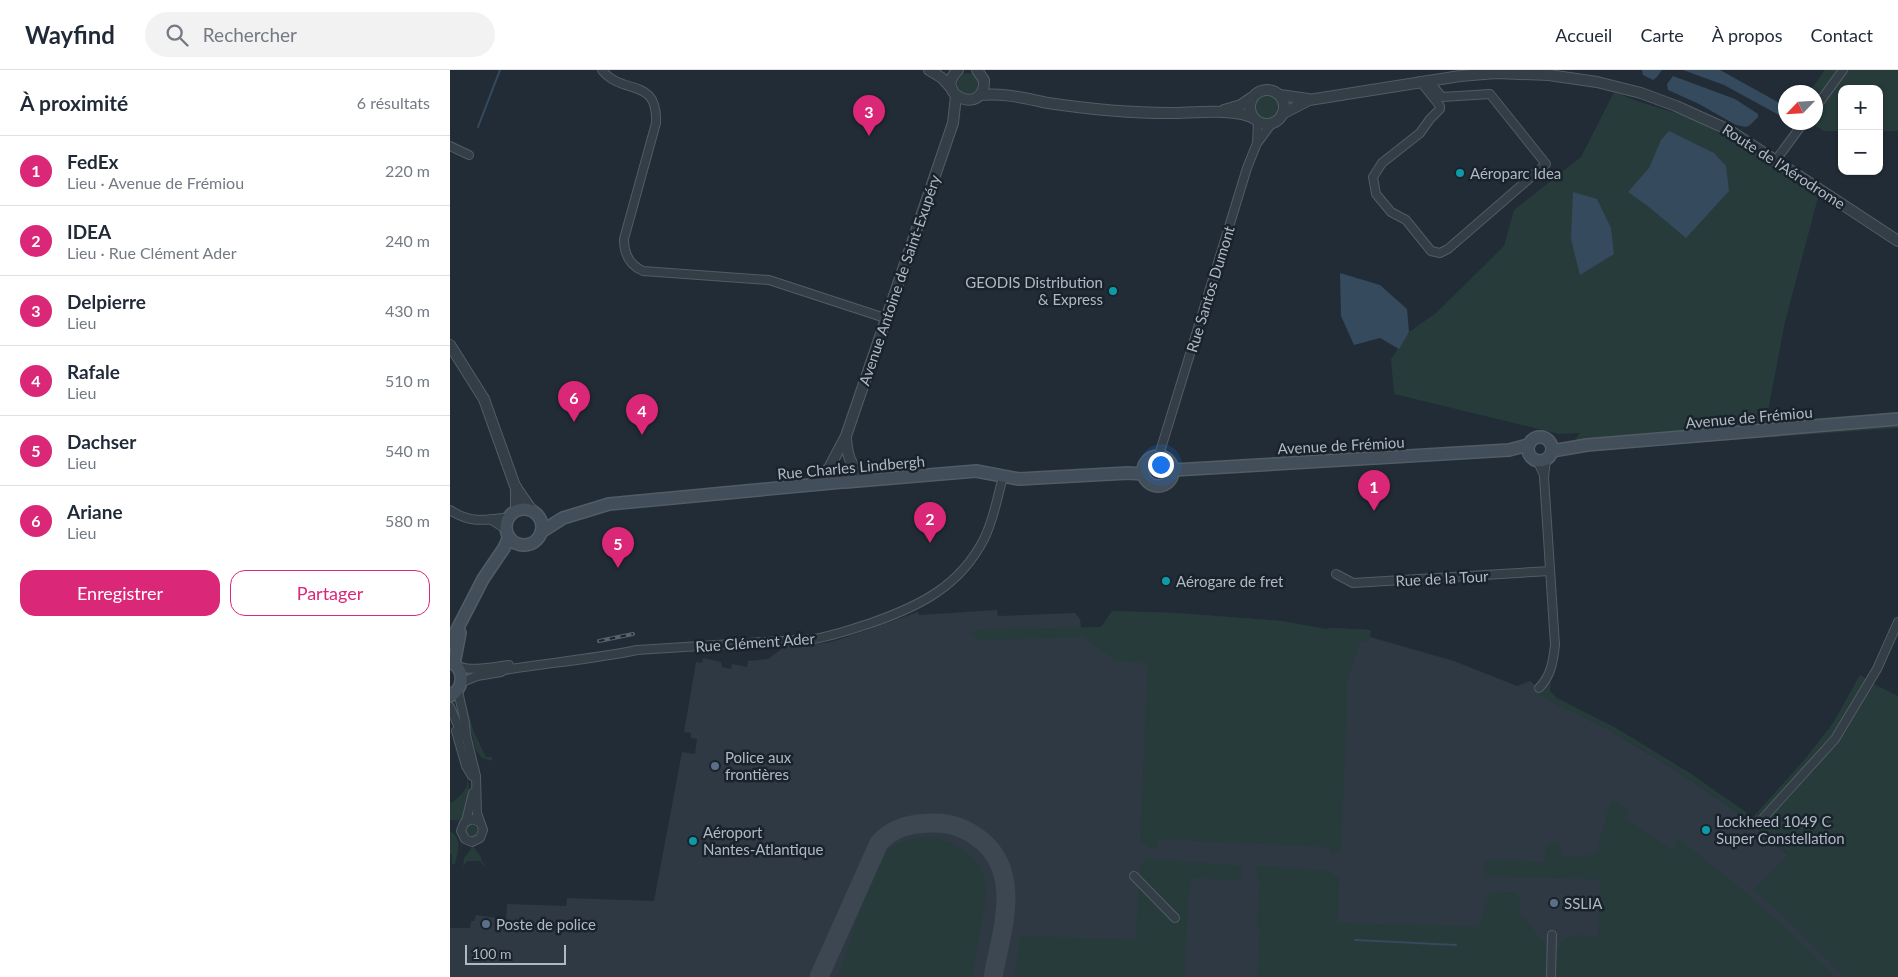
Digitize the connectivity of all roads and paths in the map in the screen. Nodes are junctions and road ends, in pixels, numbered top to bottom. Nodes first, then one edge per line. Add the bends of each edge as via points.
1 (602, 70) edge
2 (929, 70) edge
3 (940, 70) edge
4 (958, 70) edge
5 (1843, 70) edge
6 (980, 73) edge
7 (1424, 81) junction
8 (954, 92) junction
9 (1011, 94) junction
10 (1280, 95) junction
11 (1823, 97) edge
12 (975, 98) junction
13 (1251, 98) junction
14 (1309, 100) junction
15 (1221, 111) junction
16 (1282, 114) junction
17 (1256, 120) junction
18 (952, 122) junction
19 (1272, 123) junction
20 (1798, 130) edge
21 (1257, 143) junction
22 (450, 146) edge
23 (469, 155) dead end
24 (1776, 160) junction
25 (1898, 241) edge
26 (885, 318) junction
27 (450, 345) edge
28 (1898, 419) edge
29 (846, 438) junction
30 (1540, 452) junction
31 (1159, 455) junction
32 (834, 461) junction
33 (852, 465) junction
34 (1174, 470) junction
35 (1144, 474) junction
36 (1003, 477) junction
37 (872, 480) junction
38 (843, 482) junction
39 (810, 485) junction
40 (516, 486) junction
41 (450, 510) edge
42 (513, 514) junction
43 (536, 515) junction
44 (563, 518) junction
45 (490, 519) junction
46 (541, 532) junction
47 (508, 533) junction
48 (522, 545) junction
49 (1550, 571) junction
50 (1336, 574) dead end
51 (478, 592) junction
52 (468, 609) junction
53 (1898, 622) edge
54 (450, 643) edge
55 (637, 650) junction
56 (454, 663) edge
57 (1539, 688) dead end
58 (456, 690) edge
59 (450, 707) edge
60 (450, 717) edge
61 (472, 776) junction
62 (466, 821) junction
63 (479, 822) junction
64 (1758, 824) dead end
65 (1134, 876) dead end
66 (1175, 918) dead end
67 (1552, 935) dead end
68 (1550, 977) edge

1 - 26 street via 611,79 647,94 655,105 656,123 624,239 627,256 637,268 643,272 769,280
2 - 8 street via 942,78
3 - 4 street
4 - 8 street, Avenue Antoine de Saint-Exupéry via 951,80
5 - 11 street
6 - 9 street
6 - 12 street via 983,91
7 - 7 street via 1442,97 1490,94 1546,164 1440,253 1432,251 1406,220 1391,212 1374,188 1374,174 1378,166 1420,133 1440,109
7 - 14 street, Route de l'Aérodrome
7 - 24 street, Route de l'Aérodrome via 1496,73 1549,75 1597,82 1676,106 1729,130
8 - 12 street via 965,100
8 - 18 street, Avenue Antoine de Saint-Exupéry
9 - 12 street
9 - 15 street via 1047,102 1118,110 1157,113
10 - 13 street via 1267,89 1256,92
10 - 14 street, Route de l'Aérodrome
10 - 16 street via 1284,104
12 - 18 street, Avenue Antoine de Saint-Exupéry
13 - 15 street
13 - 17 street via 1250,113
14 - 16 street, Route de l'Aérodrome
15 - 17 street via 1248,115
16 - 19 street
17 - 19 street
17 - 21 street, Rue Santos Dumont
18 - 26 street, Avenue Antoine de Saint-Exupéry
19 - 21 street
20 - 24 street
21 - 31 street, Rue Santos Dumont via 1246,168
22 - 23 street
24 - 25 street, Route de l'Aérodrome
26 - 29 street, Avenue Antoine de Saint-Exupéry
27 - 40 street via 484,399
28 - 30 main road, Avenue de Frémiou via 1572,446
29 - 32 street, Avenue Antoine de Saint-Exupéry
29 - 33 street, Avenue Antoine de Saint-Exupéry
30 - 34 main road, Avenue de Frémiou via 1509,450
30 - 49 street
31 - 34 main road via 1171,462
31 - 35 main road via 1147,461
32 - 38 street via 836,473
32 - 39 street, Avenue Antoine de Saint-Exupéry
33 - 37 street
33 - 38 street via 851,473
34 - 35 main road via 1171,480 1163,485 1153,485
35 - 36 main road, Rue Charles Lindbergh
36 - 37 main road, Rue Charles Lindbergh via 976,471
36 - 55 street, Rue Clément Ader via 992,521 971,559 944,588 914,607 813,639
37 - 38 main road, Rue Charles Lindbergh
38 - 39 main road, Rue Charles Lindbergh
39 - 44 main road, Rue Charles Lindbergh via 621,502
40 - 42 street
40 - 43 street
41 - 45 street via 473,520
42 - 43 main road via 525,510
42 - 45 street
42 - 47 main road
43 - 44 main road, Rue Charles Lindbergh
43 - 46 main road
44 - 46 main road, Rue Charles Lindbergh
45 - 47 street
46 - 48 main road via 534,542
47 - 48 main road via 514,542
47 - 51 main road via 504,548
48 - 51 main road via 510,553
49 - 50 street, Rue de la Tour via 1353,583
49 - 57 street via 1555,645 1546,681
51 - 52 main road
52 - 54 main road
52 - 56 main road
53 - 64 street via 1877,669 1835,739
55 - 56 street, Rue Clément Ader via 481,669 463,668
55 - 58 street, Rue Clément Ader via 504,670 477,676
56 - 58 main road via 461,672
58 - 63 street via 476,776
59 - 61 street via 460,729
60 - 61 street
61 - 62 street via 473,797
62 - 63 street
62 - 63 street via 461,831 464,839 470,841 476,841 482,834
65 - 66 street
67 - 68 street

